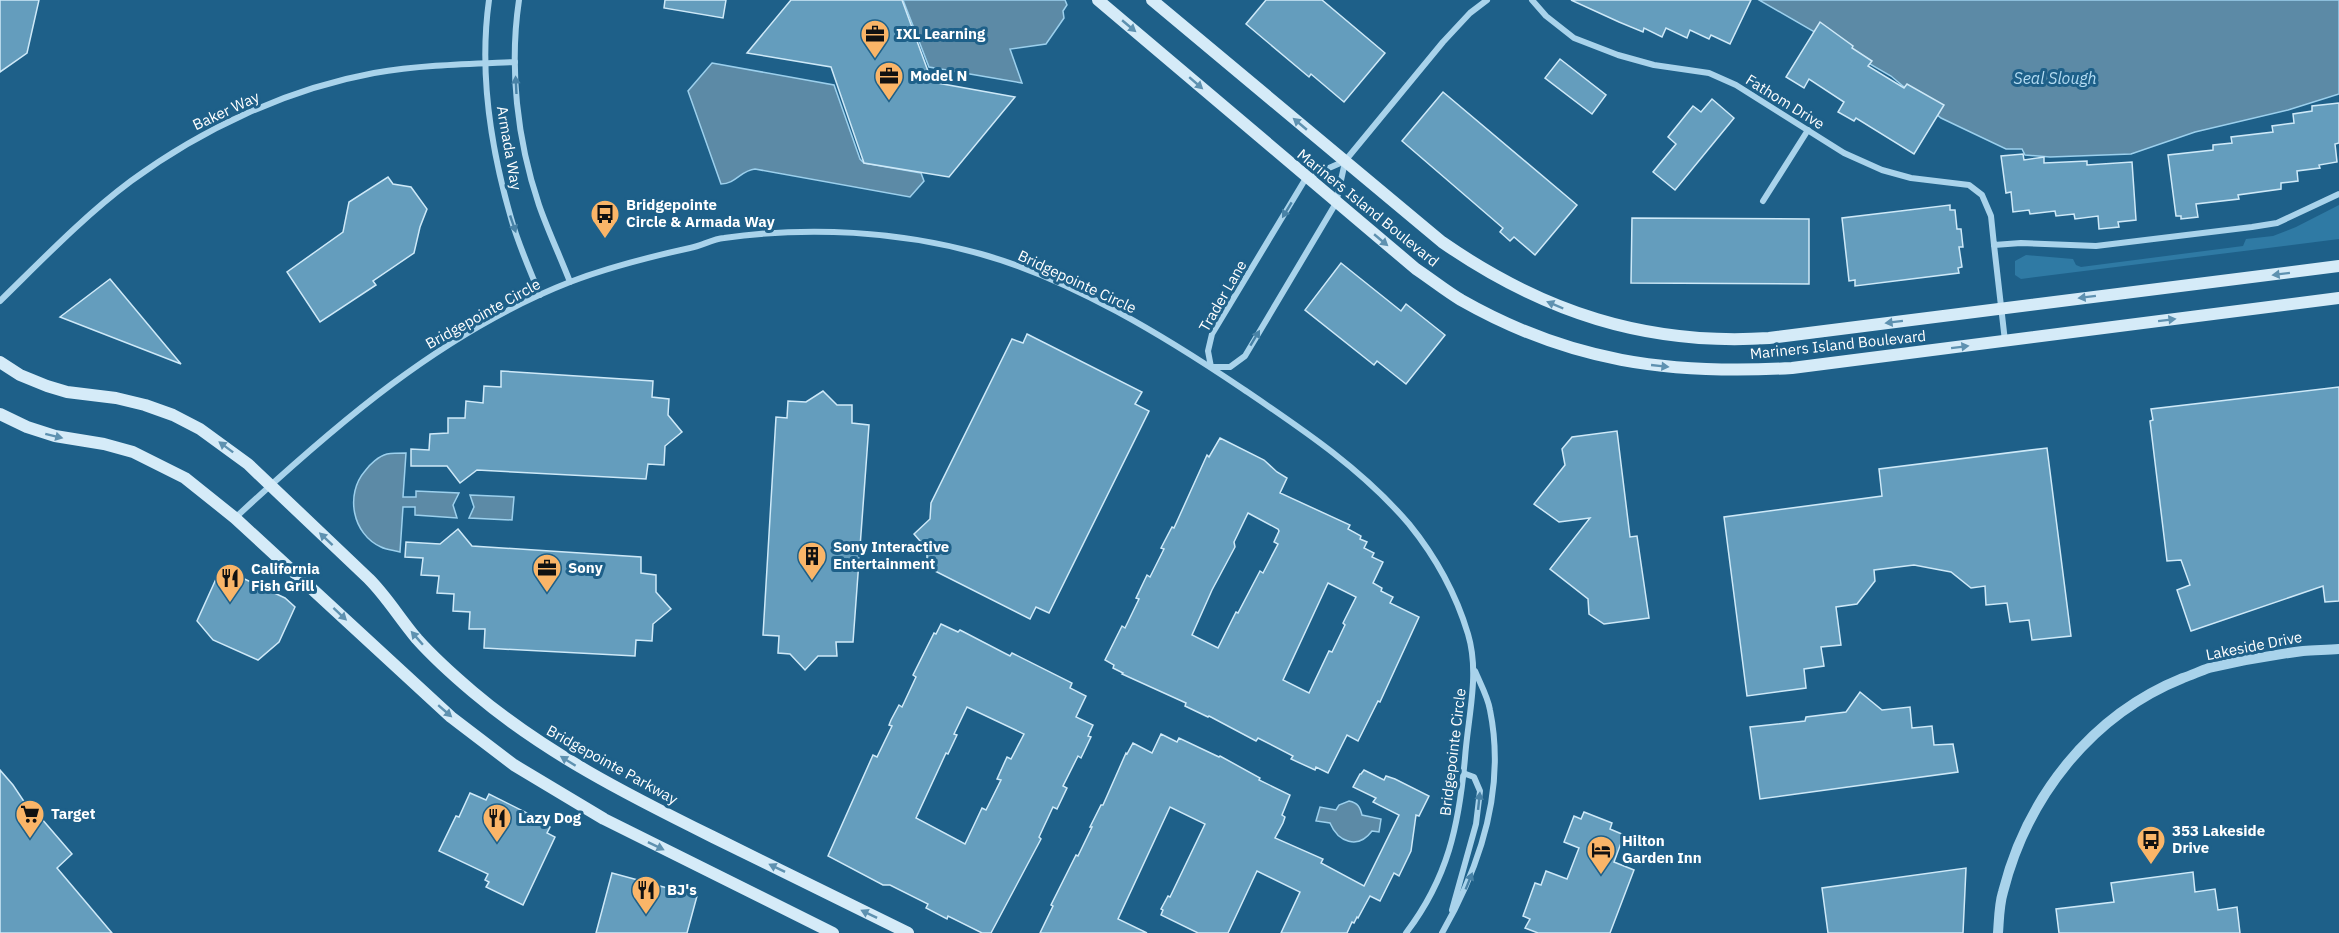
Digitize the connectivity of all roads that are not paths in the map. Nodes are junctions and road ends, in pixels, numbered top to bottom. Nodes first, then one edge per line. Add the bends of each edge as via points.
1 (489, 0) edge
2 (519, 0) edge
3 (1098, 0) edge
4 (1152, 0) edge
5 (1487, 0) edge
6 (1532, 0) edge
7 (515, 62) junction
8 (486, 63) junction
9 (1808, 130) junction
10 (1345, 162) junction
11 (1306, 178) junction
12 (2339, 195) edge
13 (1763, 201) dead end
14 (1335, 203) junction
15 (1994, 245) junction
16 (2339, 266) edge
17 (570, 282) junction
18 (540, 295) junction
19 (2339, 298) edge
20 (0, 301) edge
21 (2001, 308) junction
22 (2005, 341) junction
23 (0, 362) edge
24 (1211, 367) junction
25 (0, 414) edge
26 (270, 485) junction
27 (235, 518) junction
28 (2339, 649) edge
29 (1474, 669) junction
30 (1463, 773) junction
31 (1450, 919) junction
32 (833, 933) edge
33 (908, 933) edge
34 (1406, 933) edge
35 (1442, 933) edge
36 (1998, 933) edge

1 - 8 street, Armada Way
2 - 7 street, Armada Way
3 -> 11 main road, Mariners Island Boulevard
10 -> 4 main road, Mariners Island Boulevard
5 - 10 street via 1443,42
6 - 9 street, Fathom Drive via 1574,38 1654,65 1709,73 1736,85
7 - 8 street, Baker Way
17 -> 7 street, Armada Way via 539,204 526,158
8 -> 18 street, Armada Way via 498,170 511,220
8 - 20 street, Baker Way via 374,73 312,89 256,109 192,140 130,182
9 - 13 street
9 - 15 street, Fathom Drive via 1844,153 1882,170 1969,185 1983,195
10 - 11 street
10 - 14 street
21 -> 10 main road, Mariners Island Boulevard via 1744,340 1698,339 1610,324 1522,291 1480,268 1442,242
11 - 14 main road, Mariners Island Boulevard
11 -> 24 street, Trader Lane via 1212,334 1208,351
12 - 15 street via 2277,223 2252,228 2096,246
14 -> 22 main road, Mariners Island Boulevard via 1416,269 1460,299 1522,330 1602,357 1662,367 1741,371
24 -> 14 street via 1230,367 1245,356
15 - 21 street, Fathom Drive
16 -> 21 main road, Mariners Island Boulevard
17 - 18 street, Bridgepointe Circle
17 - 24 street, Bridgepointe Circle via 729,237 808,232 898,238 973,252 1024,268 1138,324
18 - 26 street, Bridgepointe Circle via 408,371
22 -> 19 main road, Mariners Island Boulevard
21 - 22 street, Fathom Drive
26 -> 23 main road, Bridgepointe Parkway via 225,446 173,415 126,400 47,386
24 - 29 street, Bridgepointe Circle via 1321,442 1406,521 1449,585 1469,638
25 -> 27 main road via 45,433 113,446 151,459 186,478
26 - 27 street, Bridgepointe Circle
33 -> 26 main road, Bridgepointe Parkway via 657,809 538,741 438,660 375,585
27 -> 32 main road via 436,704 514,765 604,819
28 - 36 street, Lakeside Drive via 2302,651 2207,669 2162,687 2100,729 2046,789 2029,821 2002,894
29 - 30 street, Bridgepointe Circle
31 -> 29 street, Bridgepointe Circle via 1477,862 1491,807 1495,759 1490,708
31 -> 30 street via 1476,824 1480,791 1474,777
30 - 34 street, Bridgepointe Circle via 1461,803 1450,850 1434,890
31 - 35 street, Bridgepointe Circle

